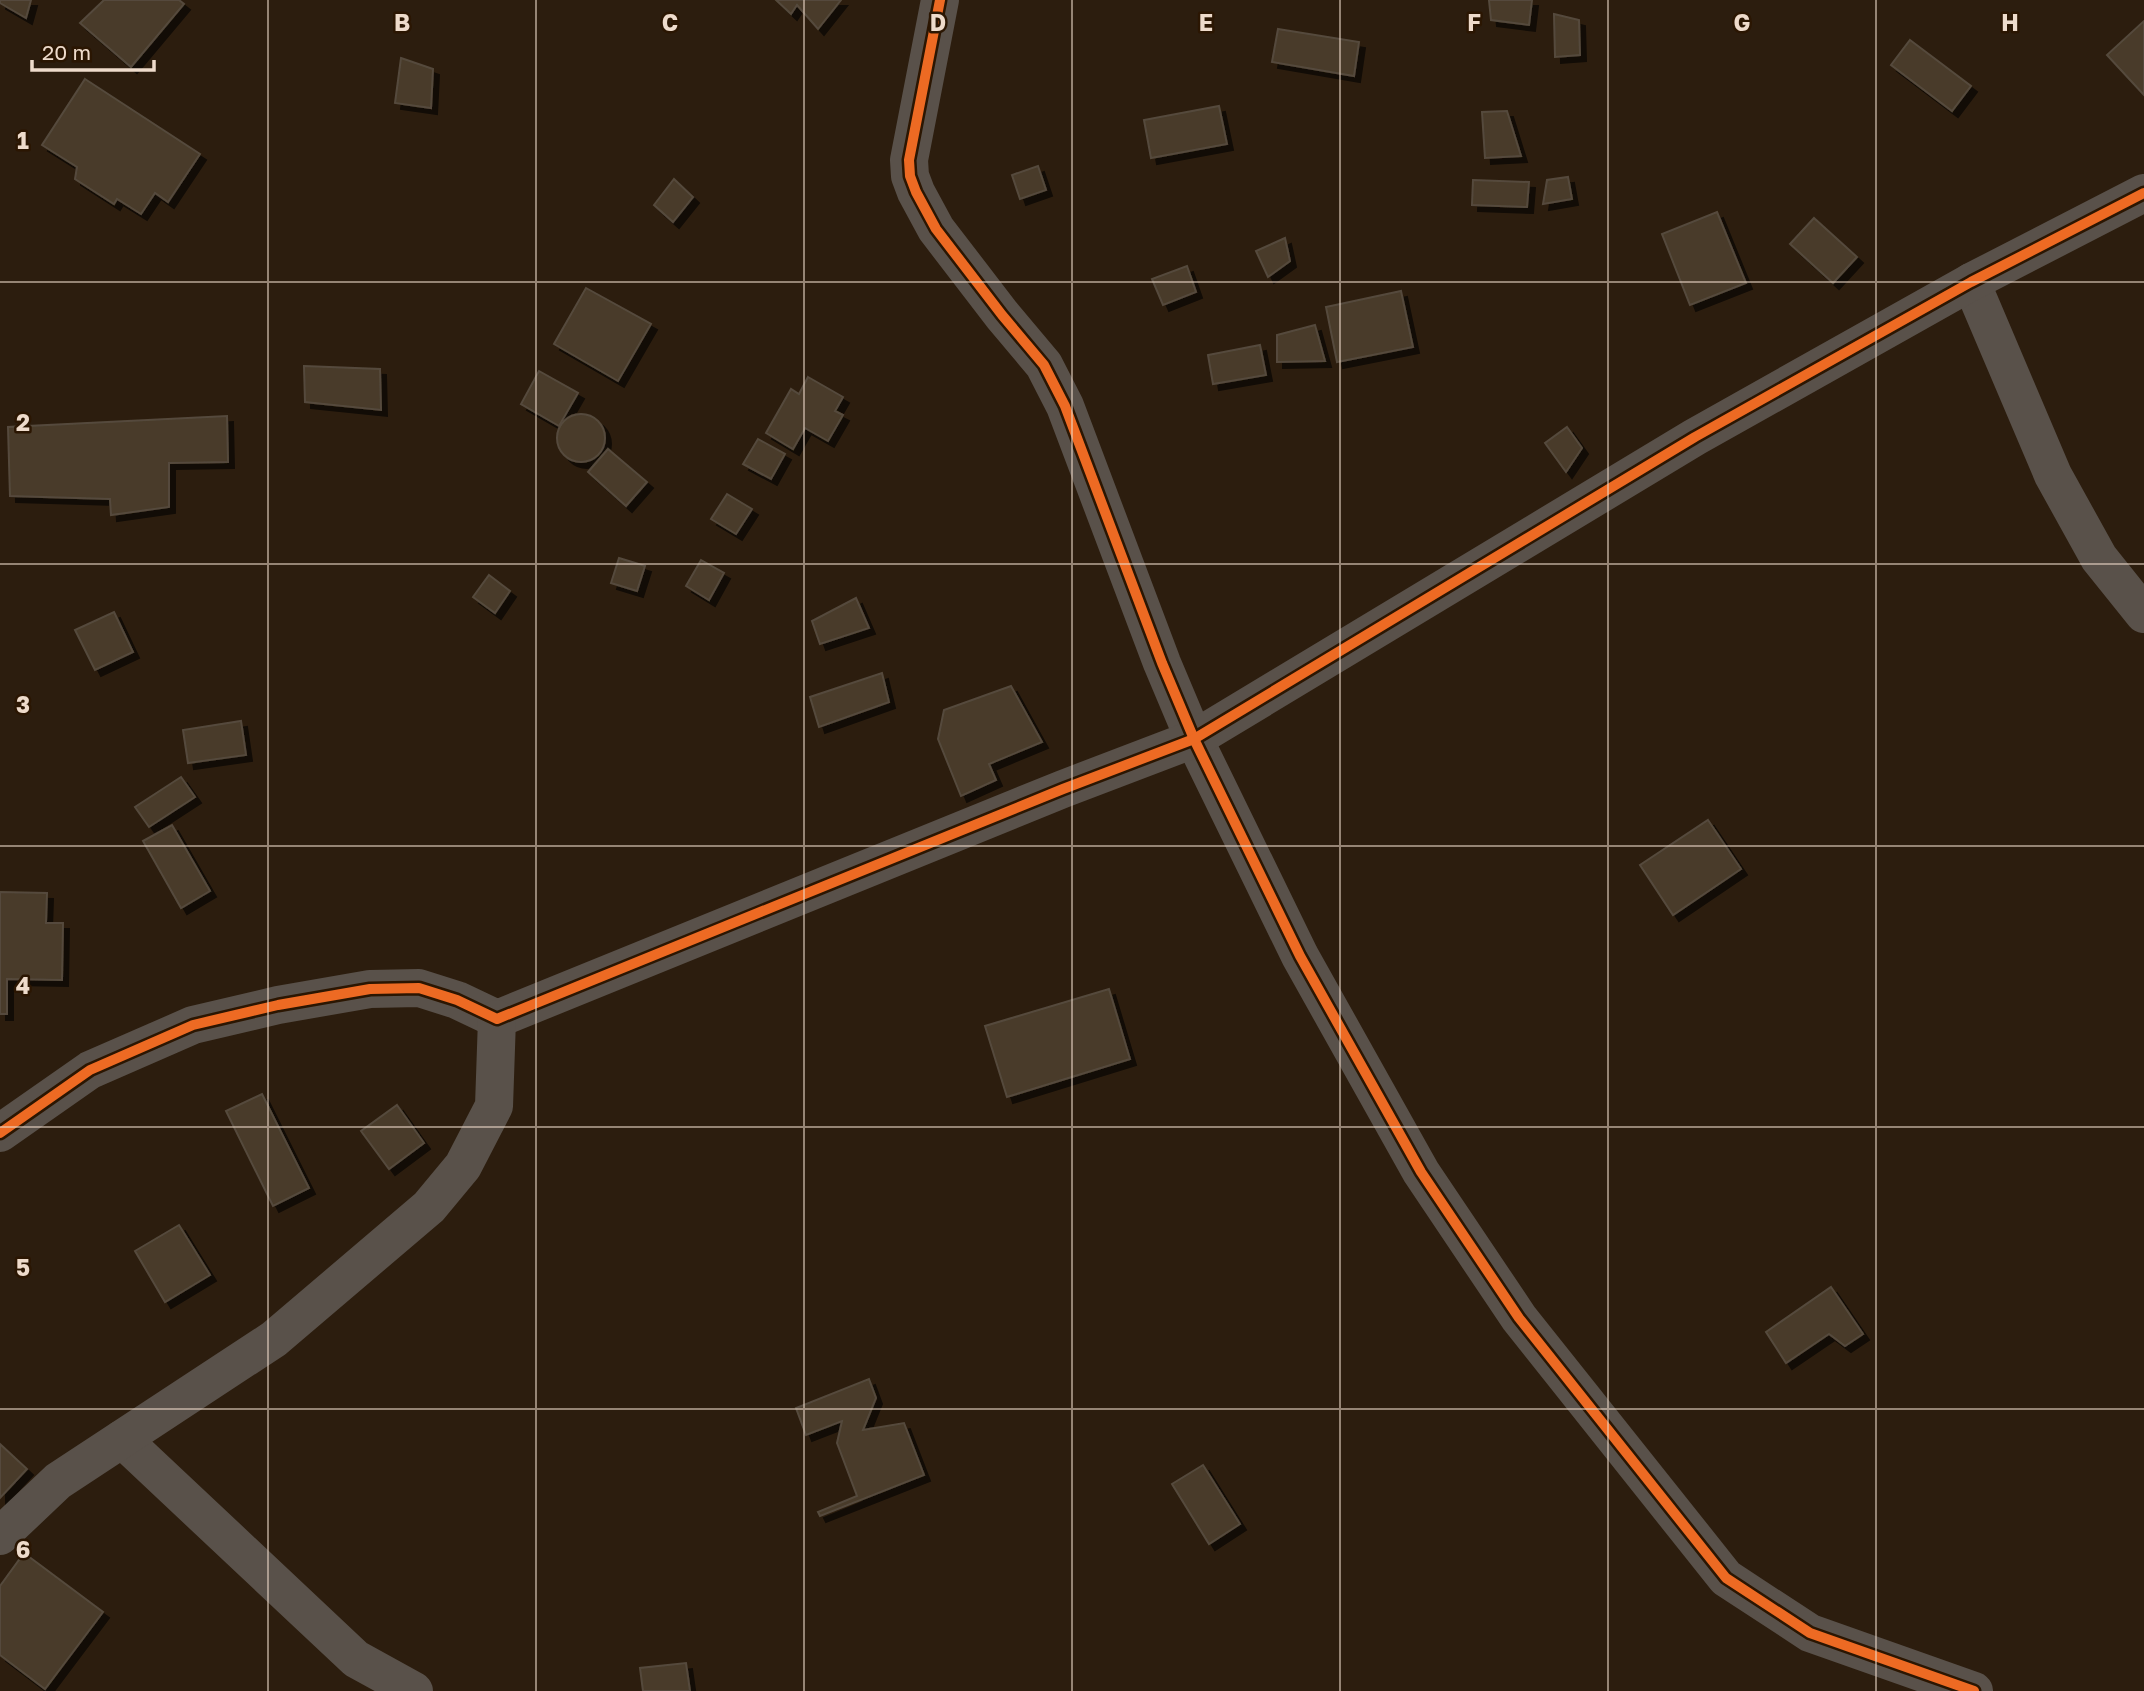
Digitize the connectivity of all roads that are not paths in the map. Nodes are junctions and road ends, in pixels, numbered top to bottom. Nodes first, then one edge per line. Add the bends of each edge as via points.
1 (940, 0) edge
2 (2144, 193) edge
3 (1971, 282) junction
4 (2144, 614) edge
5 (1194, 739) junction
6 (497, 1018) junction
7 (0, 1133) edge
8 (122, 1439) junction
9 (0, 1536) edge
10 (414, 1691) edge
11 (1974, 1691) edge

1 - 5 street via 909,160 910,176 936,229 1044,365 1065,406
2 - 3 street
3 - 4 street via 2053,475 2099,558
3 - 5 street via 1695,437
5 - 6 street
5 - 11 street via 1300,956 1421,1172 1519,1318 1726,1578 1810,1633
6 - 7 street via 419,988 370,989 278,1005 193,1026 90,1070
6 - 8 street via 494,1106 463,1166 429,1207 274,1339
8 - 9 street via 58,1481
8 - 10 street via 356,1658

